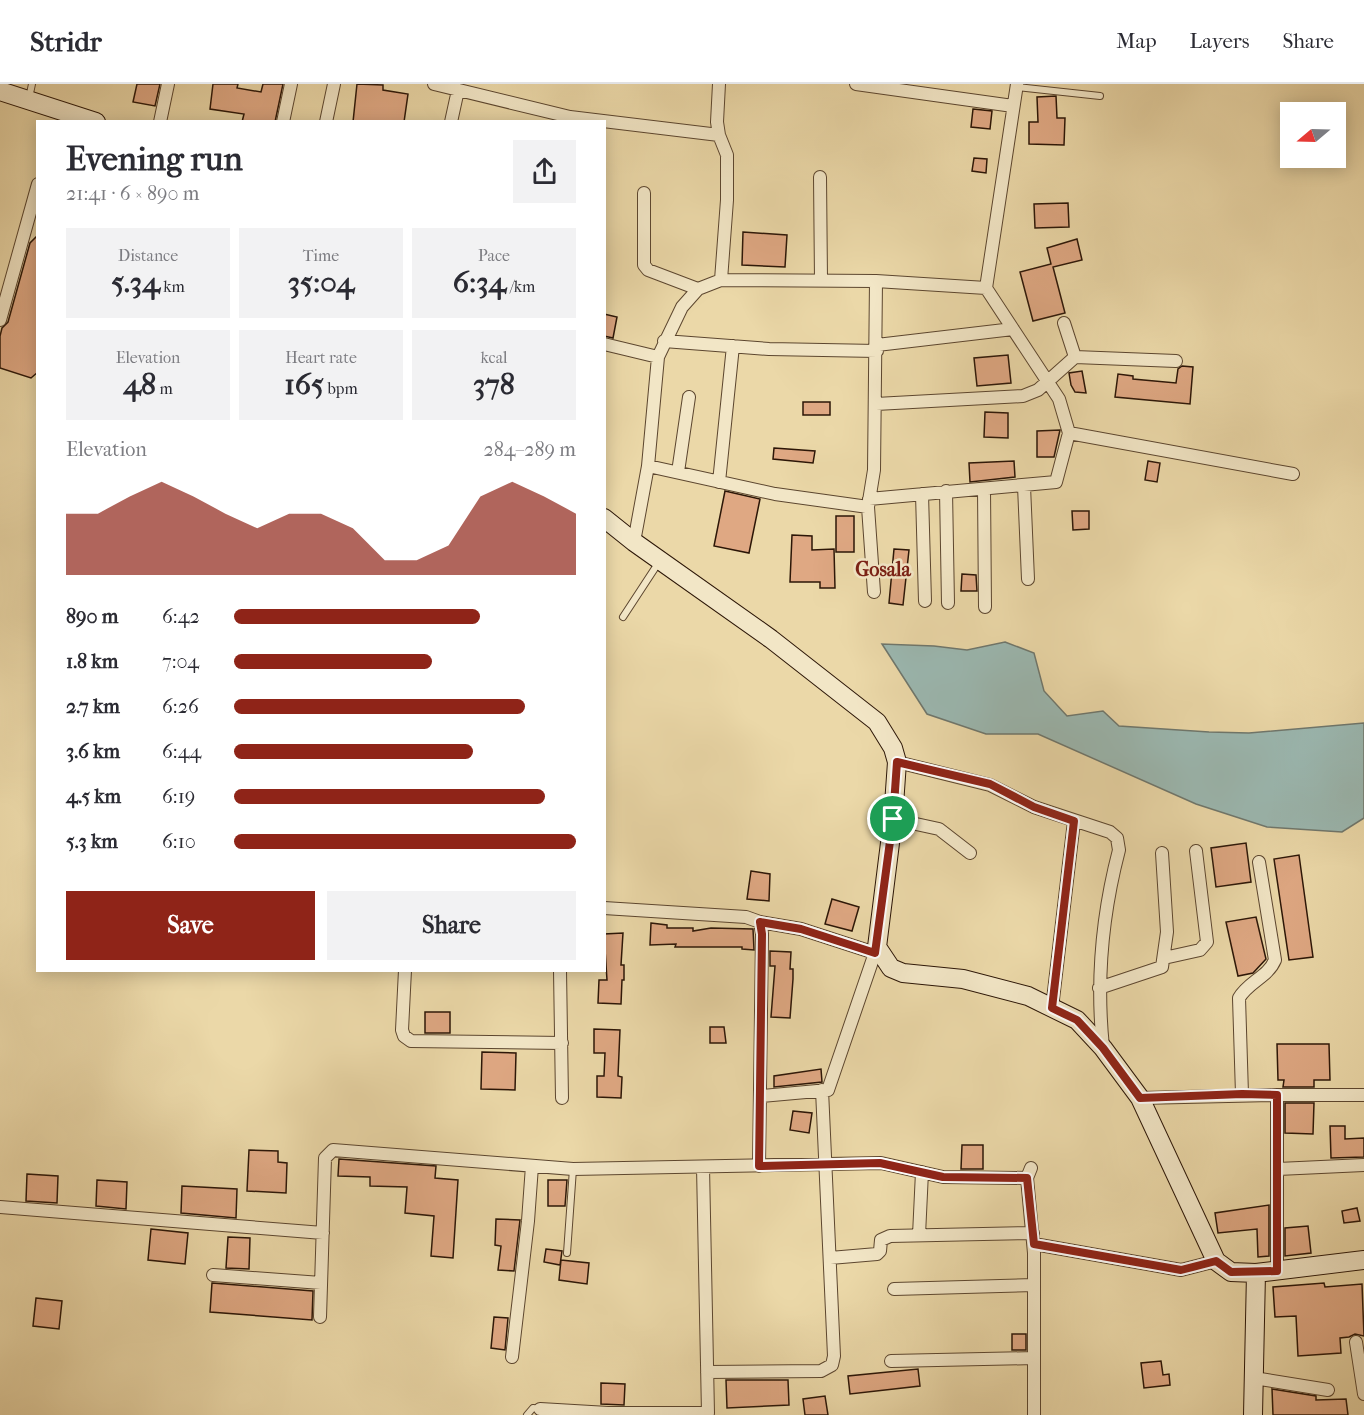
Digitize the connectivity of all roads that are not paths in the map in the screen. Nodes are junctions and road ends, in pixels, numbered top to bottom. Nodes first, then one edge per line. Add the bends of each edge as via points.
1 (168, 84) edge
2 (291, 84) edge
3 (334, 84) edge
4 (434, 84) edge
5 (719, 84) edge
6 (856, 84) edge
7 (1017, 85) edge
8 (458, 90) junction
9 (0, 91) edge
10 (31, 92) edge
11 (1100, 96) dead end
12 (1013, 106) junction
13 (55, 115) edge
14 (570, 119) edge
15 (84, 120) edge
16 (160, 120) edge
17 (283, 120) edge
18 (326, 120) edge
19 (451, 120) edge
20 (606, 123) edge
21 (719, 135) junction
22 (820, 177) dead end
23 (36, 191) edge
24 (644, 193) dead end
25 (721, 280) junction
26 (821, 280) junction
27 (876, 281) junction
28 (986, 288) junction
29 (699, 289) junction
30 (0, 320) edge
31 (1064, 323) dead end
32 (1012, 329) junction
33 (664, 341) junction
34 (606, 344) edge
35 (734, 346) junction
36 (877, 348) junction
37 (658, 357) junction
38 (1075, 357) junction
39 (1176, 361) dead end
40 (1047, 381) junction
41 (689, 397) dead end
42 (876, 404) junction
43 (1069, 433) junction
44 (648, 466) junction
45 (678, 472) junction
46 (1293, 474) dead end
47 (718, 482) junction
48 (1024, 486) junction
49 (984, 489) junction
50 (946, 491) junction
51 (922, 494) junction
52 (869, 503) junction
53 (606, 520) edge
54 (634, 542) junction
55 (660, 561) junction
56 (1028, 579) dead end
57 (874, 592) dead end
58 (925, 602) dead end
59 (948, 603) dead end
60 (985, 607) dead end
61 (623, 617) dead end
62 (897, 762) junction
63 (893, 819) junction
64 (1074, 821) junction
65 (1196, 851) dead end
66 (970, 853) dead end
67 (1162, 853) dead end
68 (1259, 862) dead end
69 (606, 908) edge
70 (760, 922) junction
71 (876, 950) junction
72 (1164, 958) junction
73 (405, 972) edge
74 (560, 972) edge
75 (1099, 988) junction
76 (1052, 1008) junction
77 (562, 1043) junction
78 (1103, 1048) junction
79 (822, 1090) junction
80 (1242, 1094) junction
81 (1277, 1095) junction
82 (1364, 1095) edge
83 (761, 1096) junction
84 (562, 1098) dead end
85 (1140, 1098) junction
86 (826, 1165) junction
87 (1364, 1165) edge
88 (532, 1166) junction
89 (759, 1166) junction
90 (703, 1167) junction
91 (573, 1169) junction
92 (1278, 1169) junction
93 (922, 1172) junction
94 (0, 1208) edge
95 (323, 1233) junction
96 (919, 1235) junction
97 (1033, 1239) junction
98 (567, 1253) dead end
99 (830, 1258) junction
100 (1364, 1260) edge
101 (1216, 1261) junction
102 (1277, 1271) junction
103 (1256, 1273) junction
104 (213, 1275) dead end
105 (321, 1282) junction
106 (1034, 1285) junction
107 (894, 1289) dead end
108 (320, 1317) dead end
109 (1356, 1342) dead end
110 (513, 1357) dead end
111 (1034, 1358) junction
112 (891, 1361) dead end
113 (707, 1372) junction
114 (1254, 1378) junction
115 (1328, 1390) dead end
116 (1364, 1394) edge
117 (540, 1409) joint
118 (527, 1415) edge
119 (1034, 1415) edge
120 (1253, 1415) edge

1 - 16 street
2 - 17 street
3 - 18 street
4 - 8 street
5 - 21 street
6 - 12 street
7 - 11 lane
7 - 12 street
8 - 14 street
8 - 19 street
9 - 10 main road
10 - 13 main road
12 - 28 street
13 - 15 main road
20 - 21 street
21 - 25 street via 727,155
22 - 26 street
23 - 30 street
24 - 29 street via 644,265
25 - 26 street
25 - 29 street
26 - 27 street
27 - 28 street
27 - 36 street
28 - 32 street
29 - 33 street via 682,307
31 - 38 street
32 - 36 street
32 - 40 street
33 - 35 street
33 - 37 street
34 - 37 street
35 - 36 street
35 - 47 street
36 - 42 street
37 - 44 street
38 - 39 street
38 - 40 street
40 - 42 street via 1023,396
40 - 43 street via 1059,399
41 - 45 street
42 - 52 street
43 - 46 street
43 - 48 street via 1056,482
44 - 45 street
44 - 54 street
45 - 47 street
47 - 52 street via 775,494
48 - 49 street
48 - 56 street
49 - 50 street
49 - 60 street
50 - 51 street
50 - 59 street
51 - 52 street
51 - 58 street
52 - 57 street
53 - 54 main road
54 - 55 main road
55 - 61 lane
55 - 62 main road via 771,639 877,722
62 - 63 main road
62 - 64 street via 990,784 1034,807
63 - 66 street via 939,829
63 - 71 main road
64 - 75 street via 1110,832 1119,844 1103,934
64 - 76 street
65 - 72 street via 1207,942 1200,950
67 - 72 street via 1167,932
68 - 80 street via 1275,960 1239,998
69 - 70 street via 746,917
70 - 71 street
70 - 83 street
71 - 76 main road via 891,968 903,973 963,979 1028,996
71 - 79 street via 828,1090
72 - 75 street via 1162,967
73 - 77 street via 402,1030 411,1041
74 - 77 street
75 - 78 street
76 - 78 main road via 1077,1020
77 - 84 street
78 - 85 main road
79 - 83 street
79 - 86 street
80 - 81 street
80 - 85 street
81 - 82 street
81 - 92 street
83 - 89 street
85 - 101 main road
86 - 89 street
86 - 93 street via 880,1163
86 - 99 street
87 - 92 street
88 - 91 street
88 - 95 street via 333,1150 325,1158
88 - 110 street
89 - 90 street
90 - 91 street
90 - 113 street
91 - 98 lane
92 - 102 street
93 - 96 street
93 - 97 street via 943,1177 1029,1173
94 - 95 street
95 - 105 street
96 - 97 street
96 - 99 street via 884,1237 880,1251 872,1256
97 - 101 street via 1181,1270
97 - 106 street
99 - 113 street via 834,1356 828,1369
100 - 102 main road
101 - 103 main road via 1231,1272
102 - 103 main road
103 - 114 main road
104 - 105 street
105 - 108 street
106 - 107 street
106 - 111 street
109 - 116 street
111 - 112 street
111 - 119 street
113 - 117 street via 708,1413
114 - 115 street
114 - 120 main road
117 - 118 lane via 533,1408

